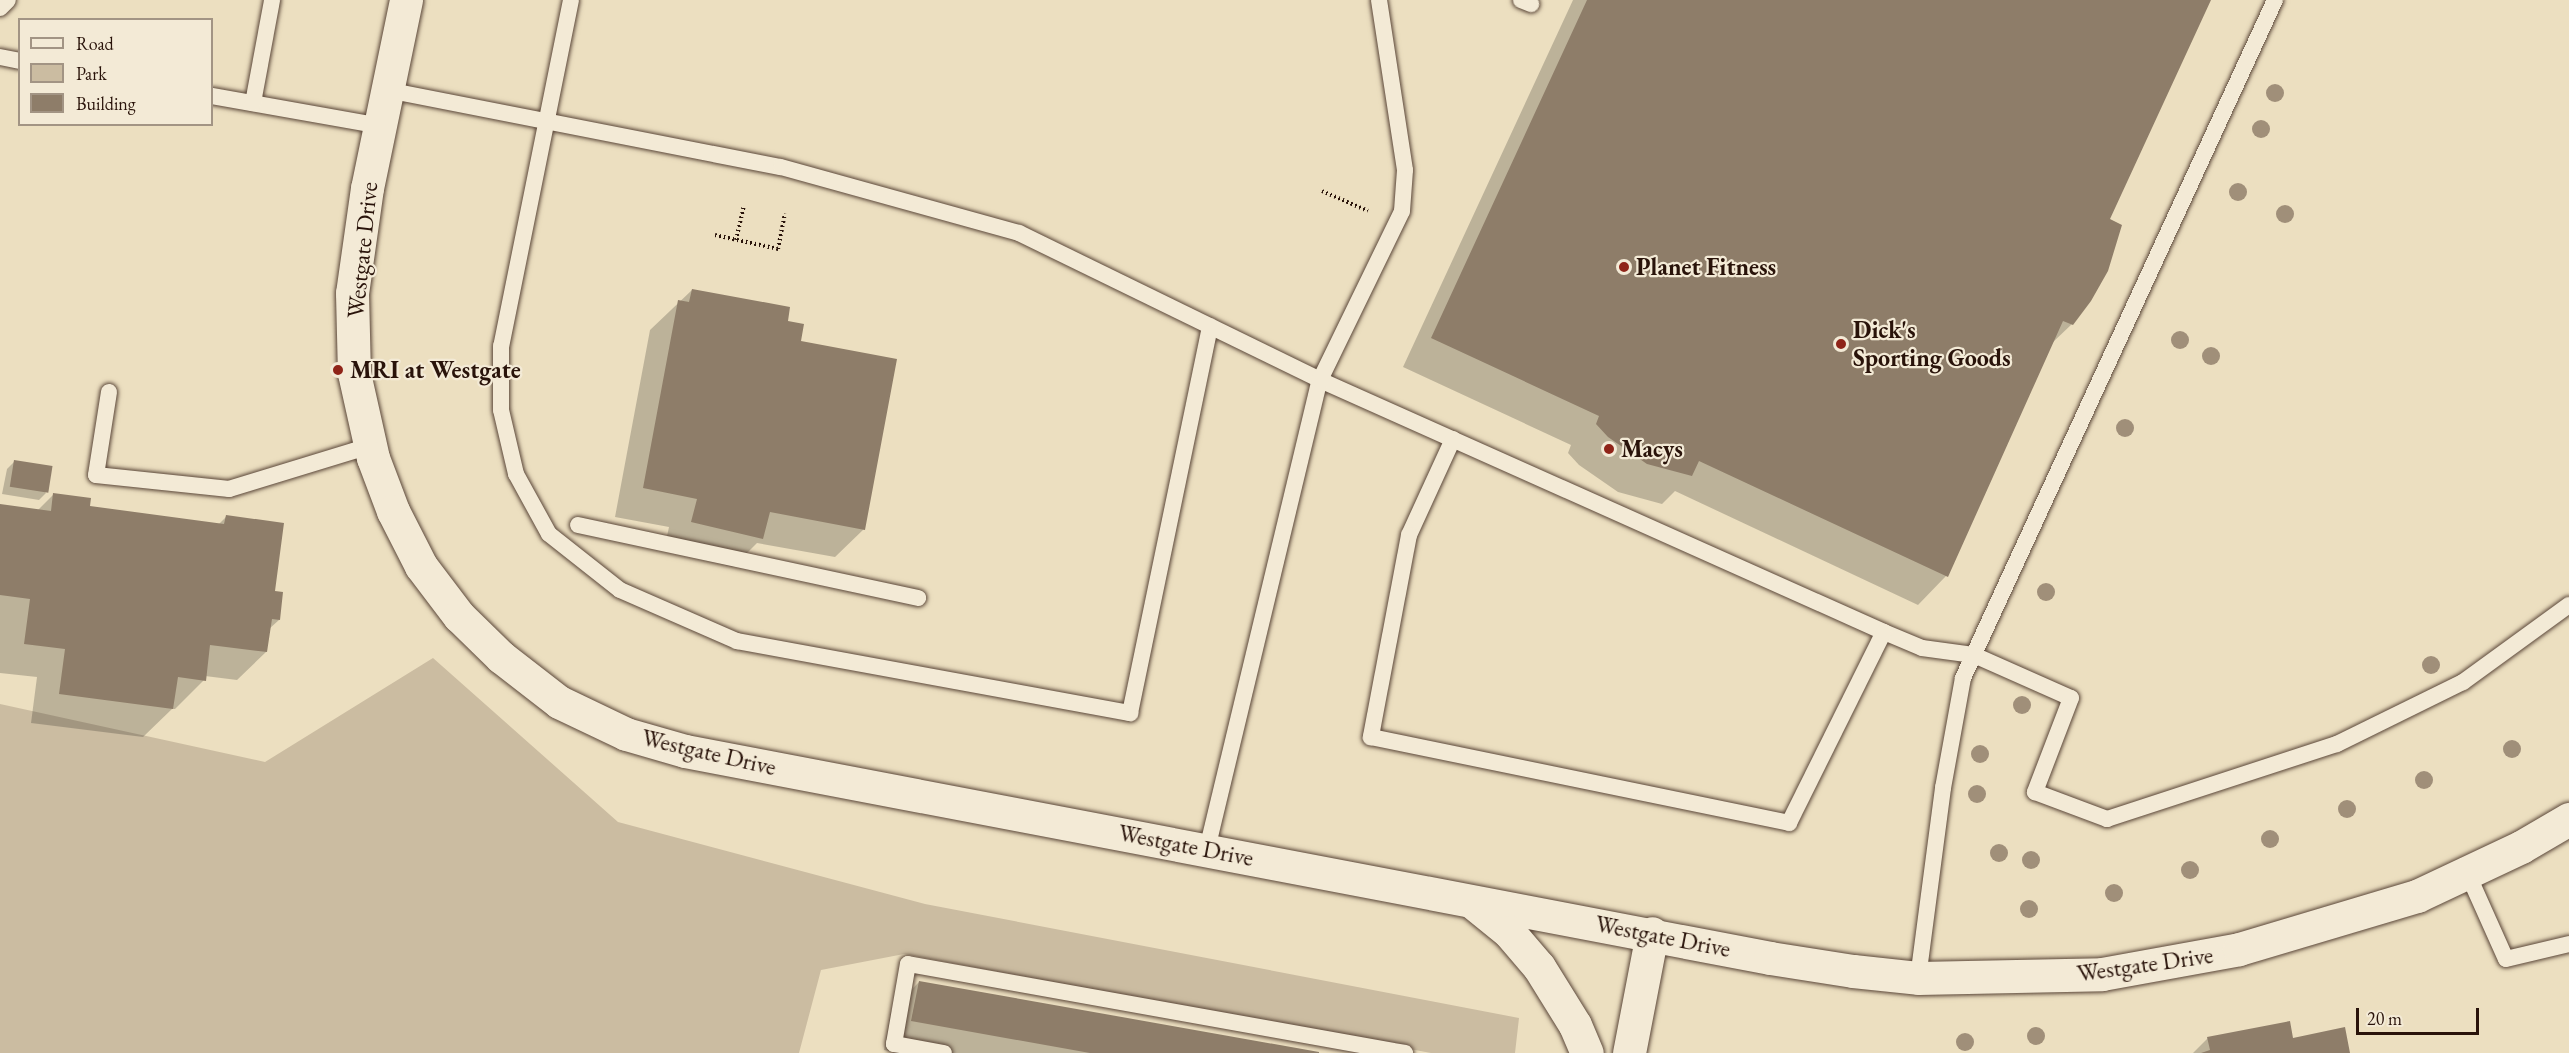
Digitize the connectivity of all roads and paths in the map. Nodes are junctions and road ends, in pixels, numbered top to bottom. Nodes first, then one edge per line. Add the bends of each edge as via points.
1 (8, 0) edge
2 (272, 0) edge
3 (405, 0) edge
4 (571, 0) edge
5 (1380, 0) edge
6 (2275, 0) edge
7 (0, 8) edge
8 (0, 57) edge
9 (18, 61) edge
10 (387, 90) junction
11 (213, 96) edge
12 (253, 103) junction
13 (545, 120) junction
14 (380, 126) junction
15 (1322, 191) dead end
16 (744, 206) dead end
17 (1368, 211) dead end
18 (785, 214) dead end
19 (715, 235) dead end
20 (736, 240) junction
21 (1210, 326) junction
22 (1320, 380) junction
23 (109, 392) dead end
24 (1453, 439) junction
25 (370, 446) junction
26 (578, 525) dead end
27 (918, 597) dead end
28 (2569, 605) edge
29 (1884, 632) junction
30 (1974, 655) junction
31 (2569, 819) edge
32 (1207, 849) junction
33 (2467, 872) junction
34 (1468, 899) junction
35 (1652, 933) junction
36 (2569, 944) edge
37 (1918, 978) junction
38 (894, 1049) edge
39 (944, 1053) edge
40 (1406, 1053) edge
41 (1587, 1053) edge
42 (1629, 1053) edge

1 - 7 lane
2 - 12 lane
3 - 10 street, Westgate Drive
4 - 13 lane
5 - 22 lane via 1405,170 1402,211
6 - 30 lane
8 - 9 lane
10 - 13 lane
10 - 14 street, Westgate Drive
11 - 12 lane
12 - 14 lane
13 - 21 lane via 781,167 1019,233
13 - 21 lane via 501,345 501,410 516,474 549,534 620,590 736,641 1130,712
14 - 25 street, Westgate Drive via 352,293 354,373
15 - 17 path
16 - 20 path
18 - 20 path via 778,249
19 - 20 path
21 - 22 lane
22 - 24 lane
22 - 32 lane
23 - 25 lane via 96,475 229,489
24 - 29 lane
24 - 29 lane via 1409,535 1371,737 1789,823
25 - 32 street, Westgate Drive via 393,511 421,566 459,616 501,657 559,702 626,734 685,751
26 - 27 lane
28 - 30 lane via 2463,682 2337,744 2107,819 2035,792 2072,698
29 - 30 lane via 1922,648
30 - 37 lane via 1963,678 1943,788
31 - 33 street, Westgate Drive
32 - 34 street, Westgate Drive
33 - 36 lane via 2506,959
33 - 37 street, Westgate Drive via 2417,896 2322,926 2170,963 2102,974
34 - 35 street, Westgate Drive
34 - 41 street via 1509,932 1539,967 1575,1025
35 - 37 street, Westgate Drive via 1770,958
35 - 42 street
38 - 39 lane
38 - 40 lane via 908,964

